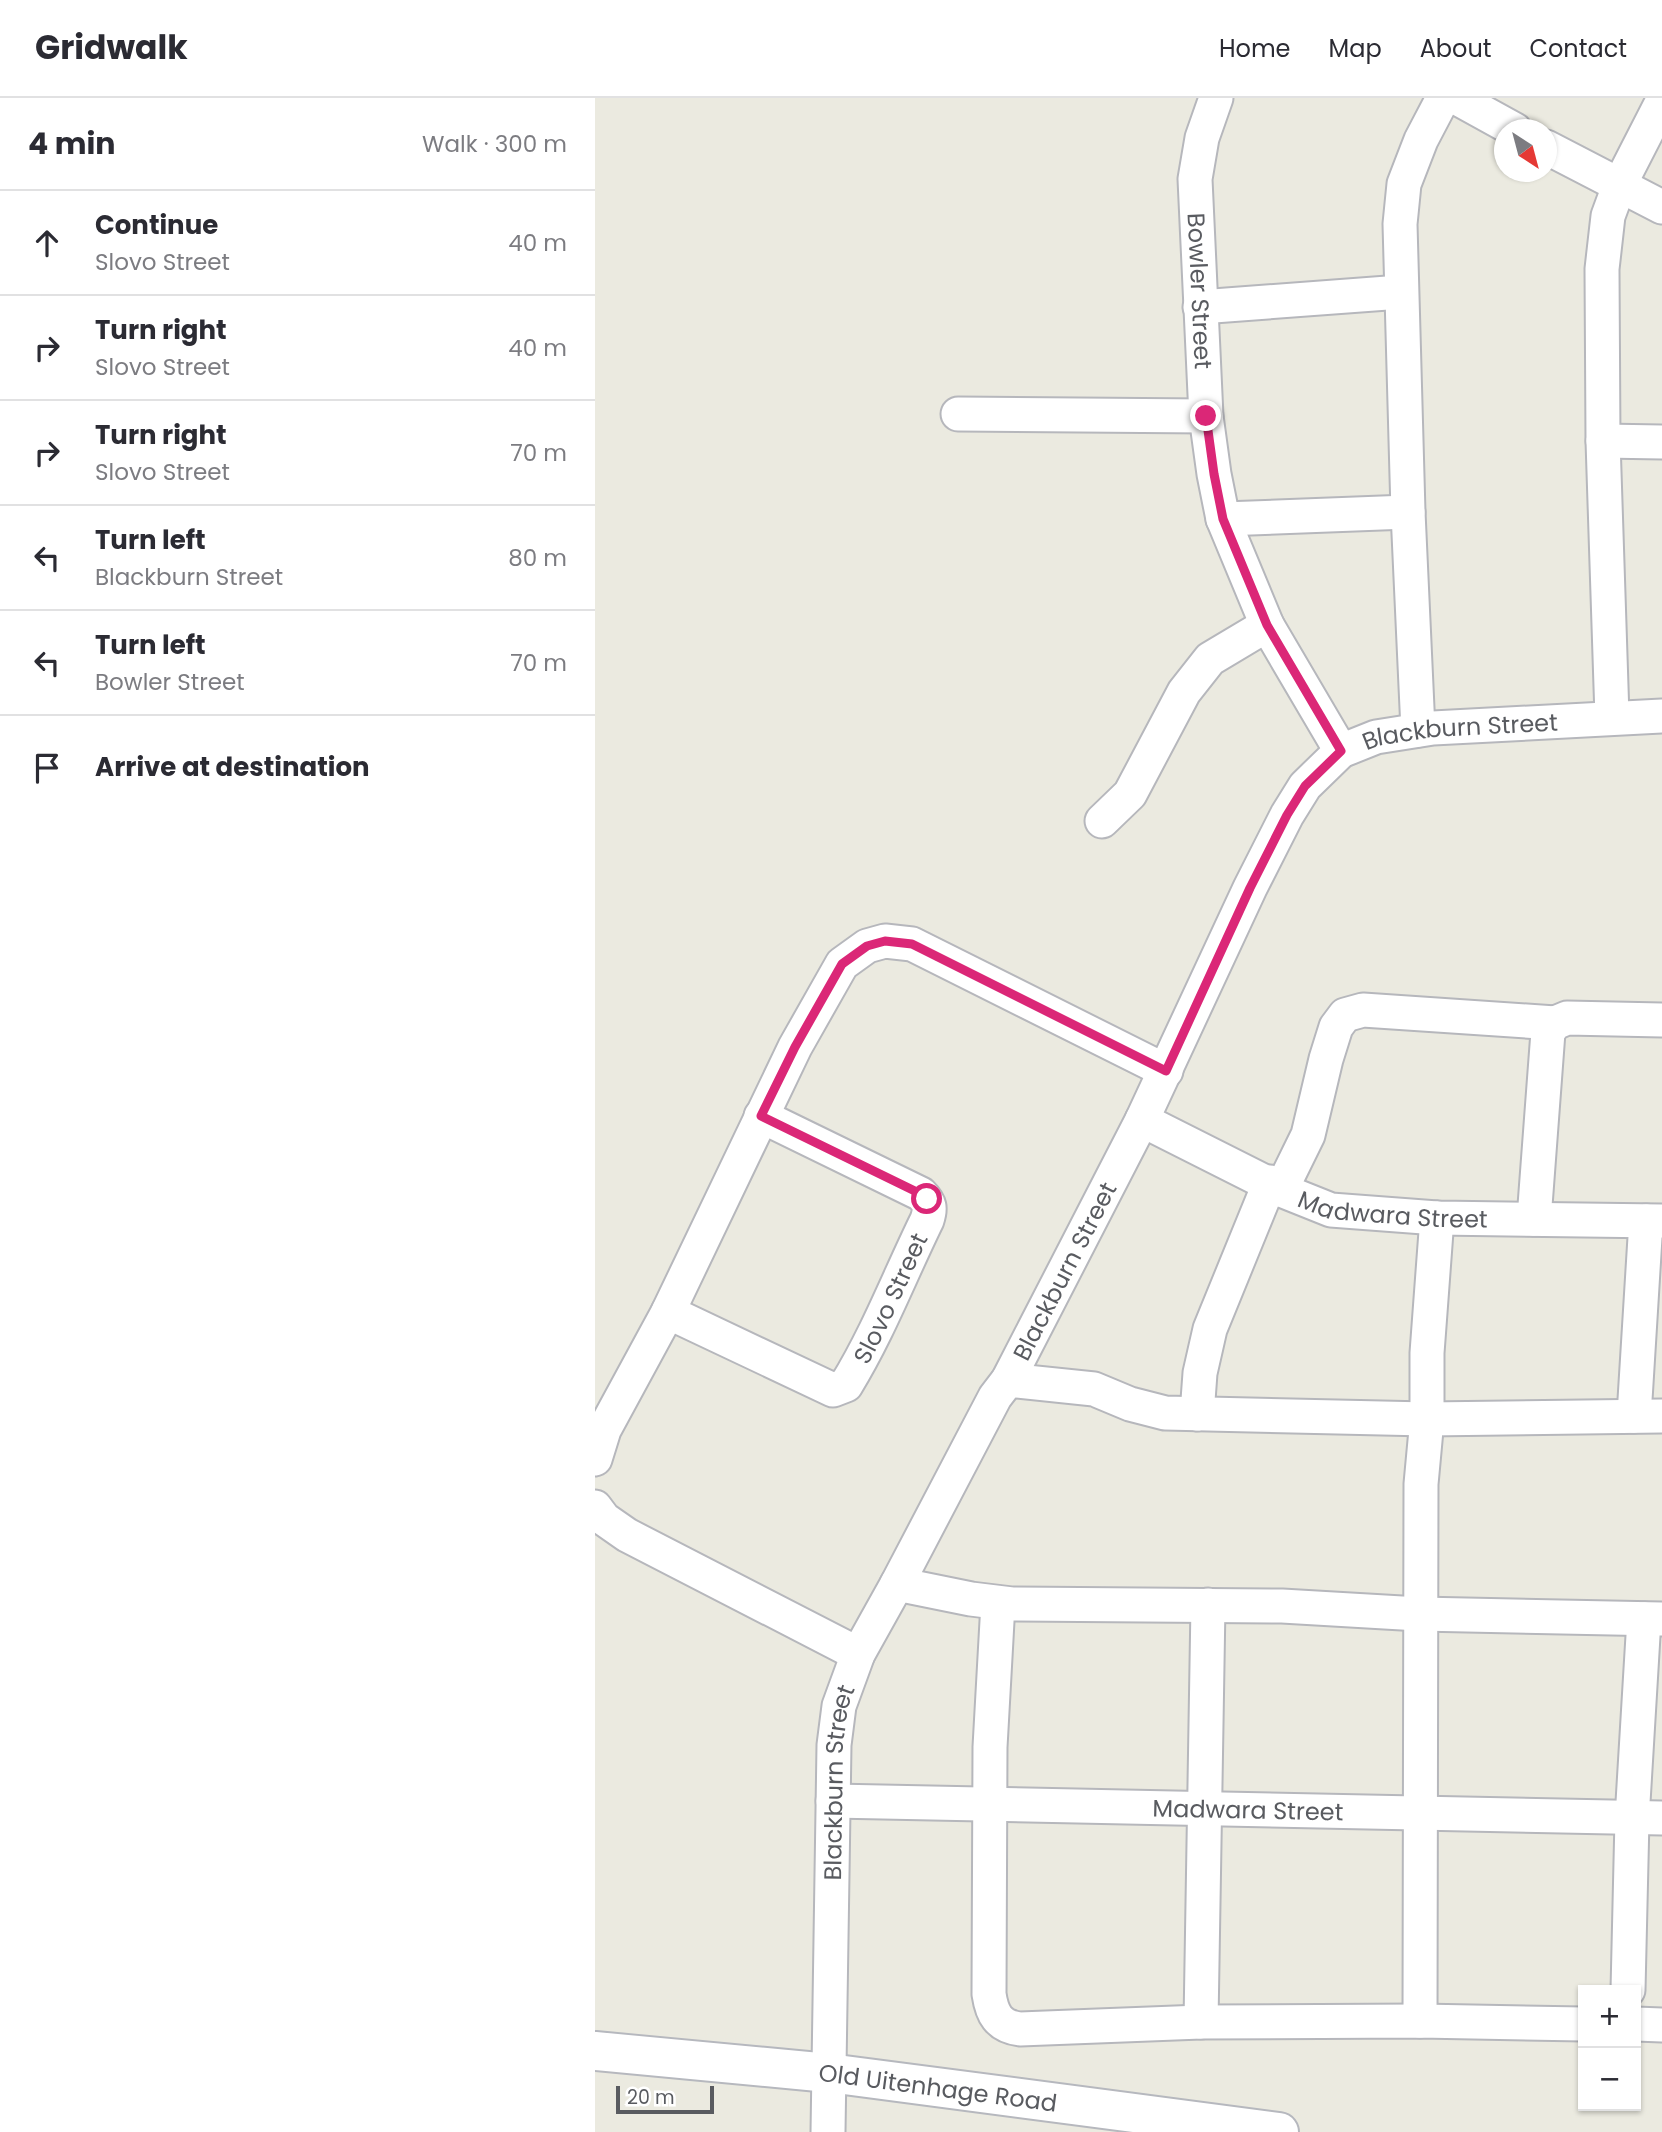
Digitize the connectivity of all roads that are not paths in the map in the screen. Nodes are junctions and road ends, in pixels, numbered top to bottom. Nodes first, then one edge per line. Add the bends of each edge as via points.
1 (1216, 98) edge
2 (1443, 98) edge
3 (1457, 98) edge
4 (1662, 102) edge
5 (1495, 119) edge
6 (1557, 153) edge
7 (1619, 186) junction
8 (1662, 207) edge
9 (1401, 292) junction
10 (1200, 307) junction
11 (958, 414) dead end
12 (1206, 416) junction
13 (1603, 441) junction
14 (1662, 442) edge
15 (1408, 512) junction
16 (1223, 519) junction
17 (1267, 625) junction
18 (1662, 716) edge
19 (1612, 717) junction
20 (1418, 730) junction
21 (1341, 751) junction
22 (1102, 821) dead end
23 (1662, 1020) edge
24 (1555, 1023) junction
25 (1166, 1071) junction
26 (761, 1116) junction
27 (1142, 1120) junction
28 (1275, 1186) junction
29 (1437, 1219) junction
30 (1534, 1219) junction
31 (1654, 1221) edge
32 (668, 1312) junction
33 (1008, 1380) junction
34 (1196, 1414) junction
35 (1648, 1416) edge
36 (1427, 1419) junction
37 (595, 1459) edge
38 (595, 1507) edge
39 (897, 1584) junction
40 (998, 1603) junction
41 (1208, 1605) junction
42 (1419, 1614) junction
43 (1653, 1619) edge
44 (858, 1654) junction
45 (833, 1801) junction
46 (991, 1804) junction
47 (1205, 1808) junction
48 (1421, 1814) junction
49 (1647, 1818) edge
50 (1629, 1985) edge
51 (1420, 2021) junction
52 (1201, 2022) junction
53 (1578, 2024) edge
54 (1641, 2024) edge
55 (1662, 2025) edge
56 (595, 2051) edge
57 (829, 2073) junction
58 (828, 2132) edge
59 (1279, 2132) edge

1 - 10 street, Bowler Street via 1202,138 1195,179
2 - 9 street via 1404,184
3 - 5 street
4 - 7 street
6 - 7 street
7 - 8 street
7 - 13 street via 1608,216 1601,269
9 - 10 street
9 - 15 street
10 - 12 street, Bowler Street
11 - 12 street
12 - 16 street, Bowler Street
13 - 14 street
13 - 19 street
15 - 16 street
15 - 20 street
16 - 17 street, Bowler Street
17 - 21 street, Bowler Street
17 - 22 street via 1210,659 1184,692 1131,794
18 - 19 street, Blackburn Street
19 - 20 street, Blackburn Street
20 - 21 street, Blackburn Street via 1376,737
21 - 25 street, Blackburn Street via 1305,786 1287,815
23 - 24 street via 1567,1018
24 - 28 street via 1363,1010 1345,1014 1326,1059 1308,1135
24 - 30 street via 1548,1032
25 - 26 street via 912,944 885,941 867,946 842,964
25 - 27 street, Blackburn Street
26 - 32 street
26 - 32 street, Slovo Street via 927,1199 927,1220 877,1328 846,1385 833,1390
27 - 28 street, Madwara Street
27 - 33 street, Blackburn Street
28 - 29 street, Madwara Street via 1331,1210
28 - 34 street via 1210,1329
29 - 30 street, Madwara Street
29 - 36 street
30 - 31 street, Madwara Street
31 - 35 street
32 - 37 street via 604,1430
33 - 34 street via 1094,1389 1164,1413
33 - 39 street, Blackburn Street
34 - 36 street
35 - 36 street
36 - 42 street
38 - 44 street via 627,1535
39 - 40 street
39 - 44 street, Blackburn Street
40 - 41 street
40 - 46 street
41 - 42 street
41 - 47 street
42 - 43 street
42 - 48 street
43 - 49 street
44 - 45 street, Blackburn Street via 839,1706
45 - 46 street, Madwara Street
45 - 57 street, Blackburn Street
46 - 47 street, Madwara Street
46 - 52 street via 989,1994 995,2019 1020,2029
47 - 48 street, Madwara Street
47 - 52 street
48 - 49 street, Madwara Street
48 - 51 street
49 - 50 street
51 - 52 street
51 - 53 street
54 - 55 street
56 - 57 street, Old Uitenhage Road
57 - 58 street, Blackburn Street
57 - 59 street, Old Uitenhage Road

